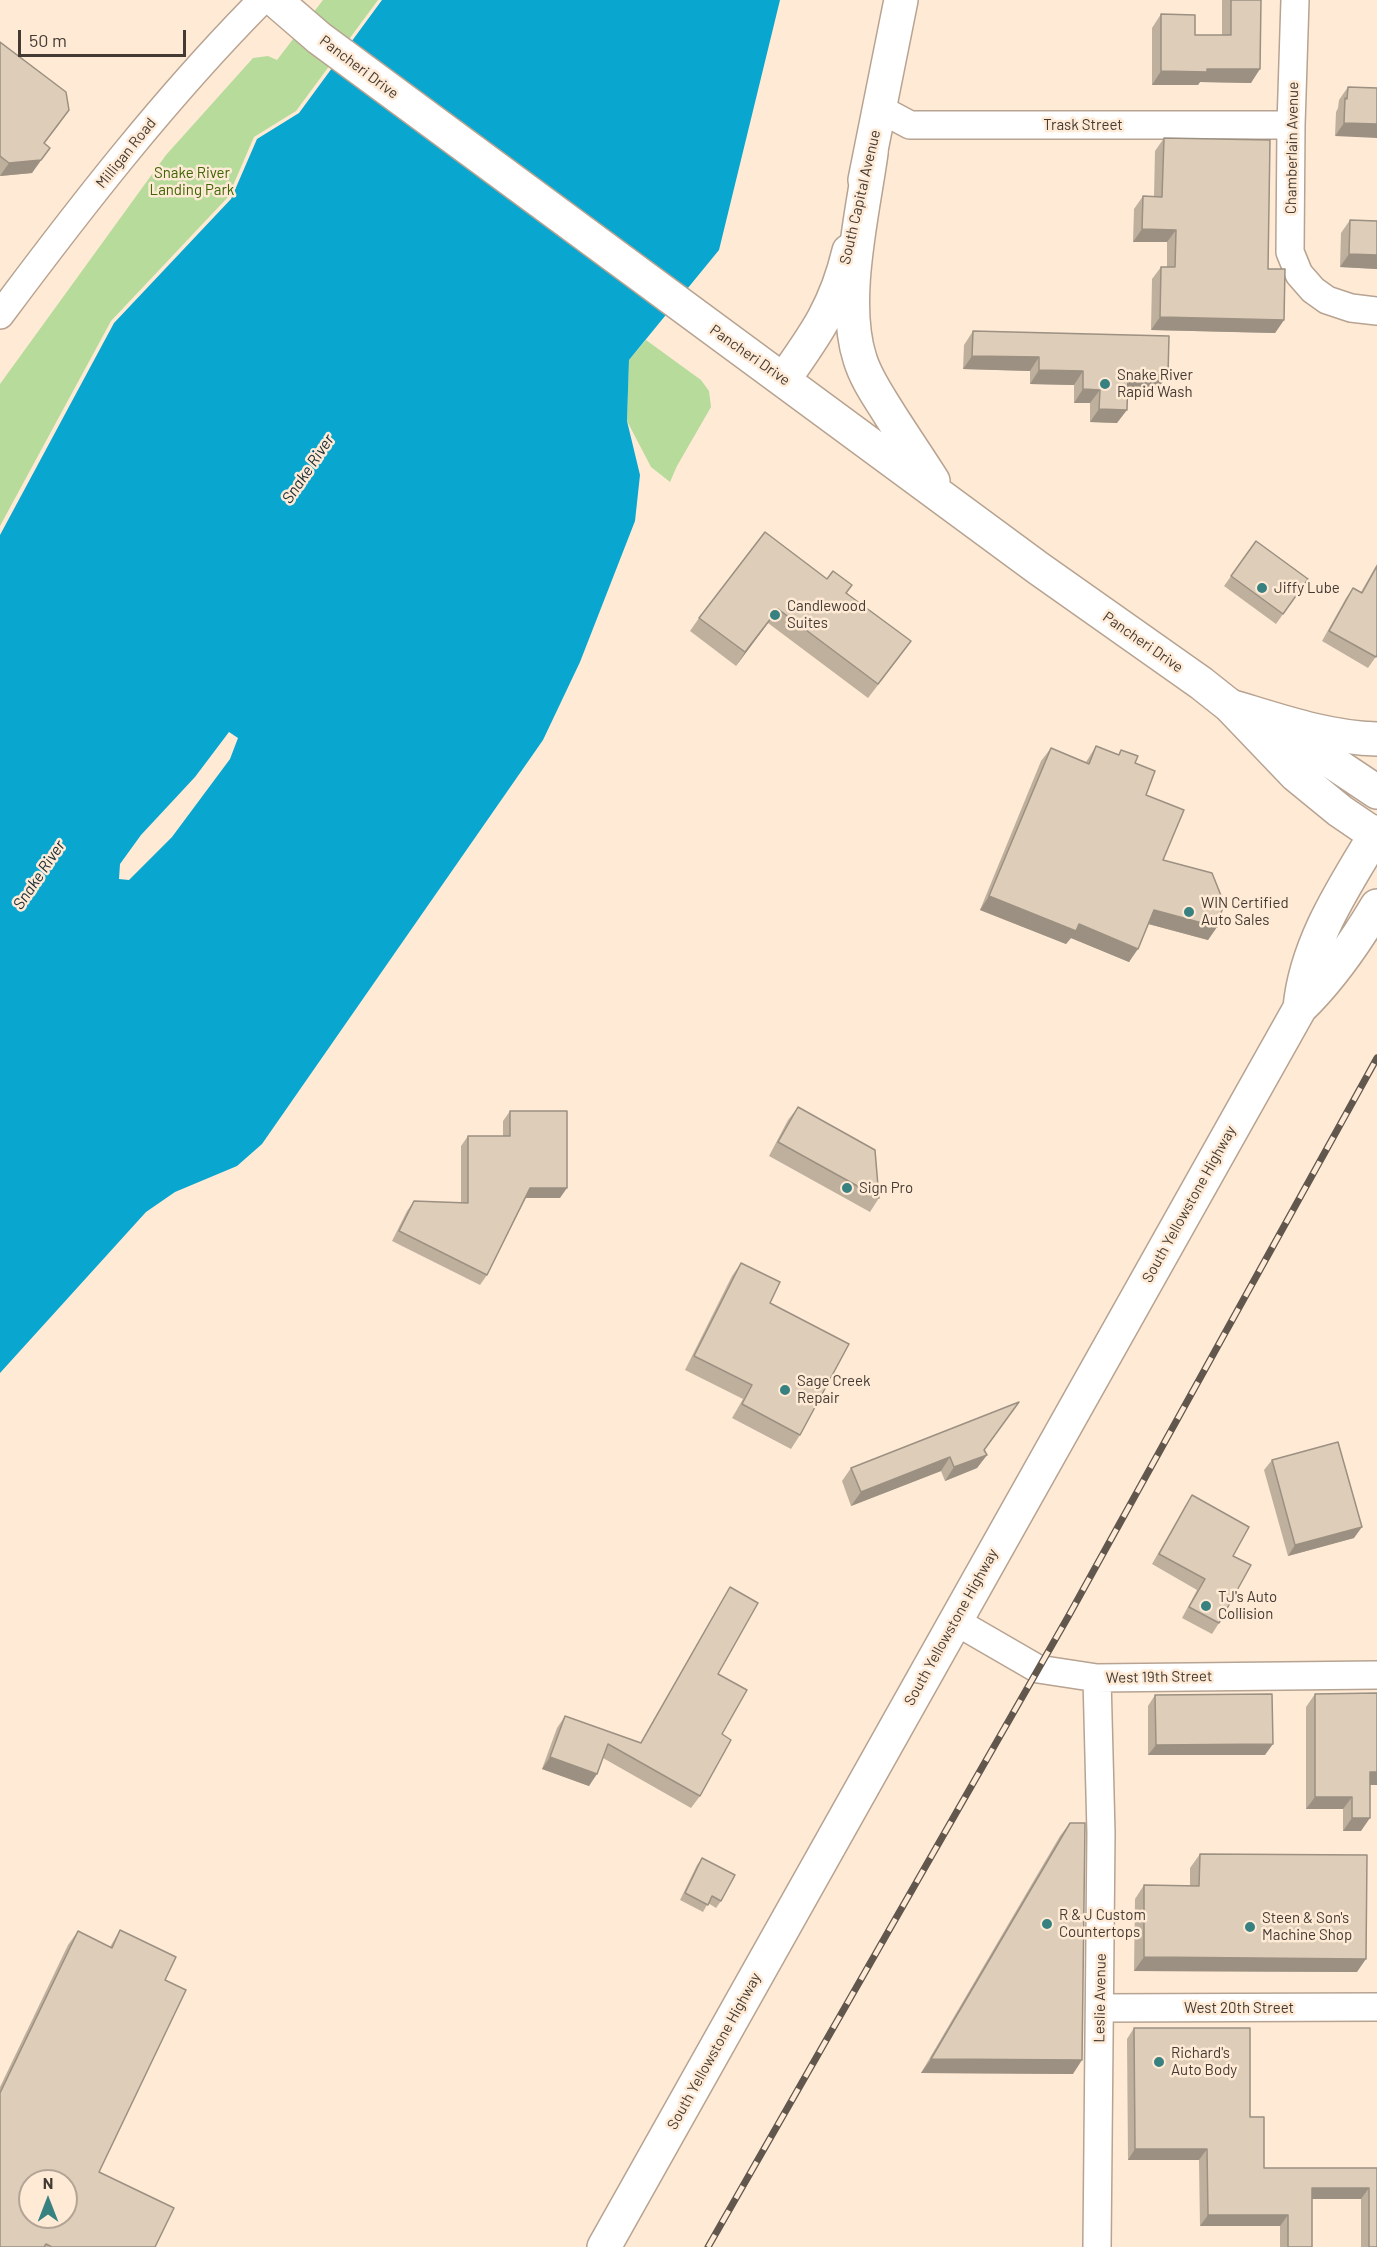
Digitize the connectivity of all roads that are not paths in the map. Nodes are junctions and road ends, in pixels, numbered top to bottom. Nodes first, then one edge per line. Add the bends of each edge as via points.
1 (262, 0) edge
2 (275, 0) edge
3 (901, 0) edge
4 (1295, 0) edge
5 (880, 109) junction
6 (1291, 125) junction
7 (871, 153) junction
8 (1377, 311) edge
9 (0, 315) edge
10 (784, 379) junction
11 (943, 498) junction
12 (1230, 706) junction
13 (1377, 739) edge
14 (1377, 792) edge
15 (1376, 833) edge
16 (1377, 906) edge
17 (1300, 1008) junction
18 (955, 1621) junction
19 (1377, 1675) edge
20 (1097, 1678) junction
21 (1377, 2007) edge
22 (1100, 2008) junction
23 (604, 2247) edge
24 (1097, 2247) edge

1 - 9 street, Milligan Road via 135,140
2 - 10 main road, Pancheri Drive via 319,38
3 - 5 main road, South Capital Avenue
4 - 6 street, Chamberlain Avenue
5 - 6 street, Trask Street via 910,125
5 - 7 main road, South Capital Avenue
6 - 8 street, Chamberlain Avenue via 1290,252 1299,274 1327,300
7 - 10 main road, South Capital Avenue via 835,299
7 - 11 main road via 856,256 852,308 855,339 872,385
10 - 11 main road, Pancheri Drive
11 - 12 main road, Pancheri Drive
12 - 13 main road via 1357,739
12 - 14 main road, Pancheri Drive via 1314,750
12 - 15 main road, Pancheri Drive via 1296,775 1340,811
15 - 17 main road, South Yellowstone Highway via 1309,957
16 - 17 main road, South Yellowstone Highway via 1354,944
17 - 18 main road, South Yellowstone Highway
18 - 20 street, West 19th Street via 1038,1669
18 - 23 main road, South Yellowstone Highway
19 - 20 street, West 19th Street
20 - 22 street, Leslie Avenue
21 - 22 street, West 20th Street
22 - 24 street, Leslie Avenue

